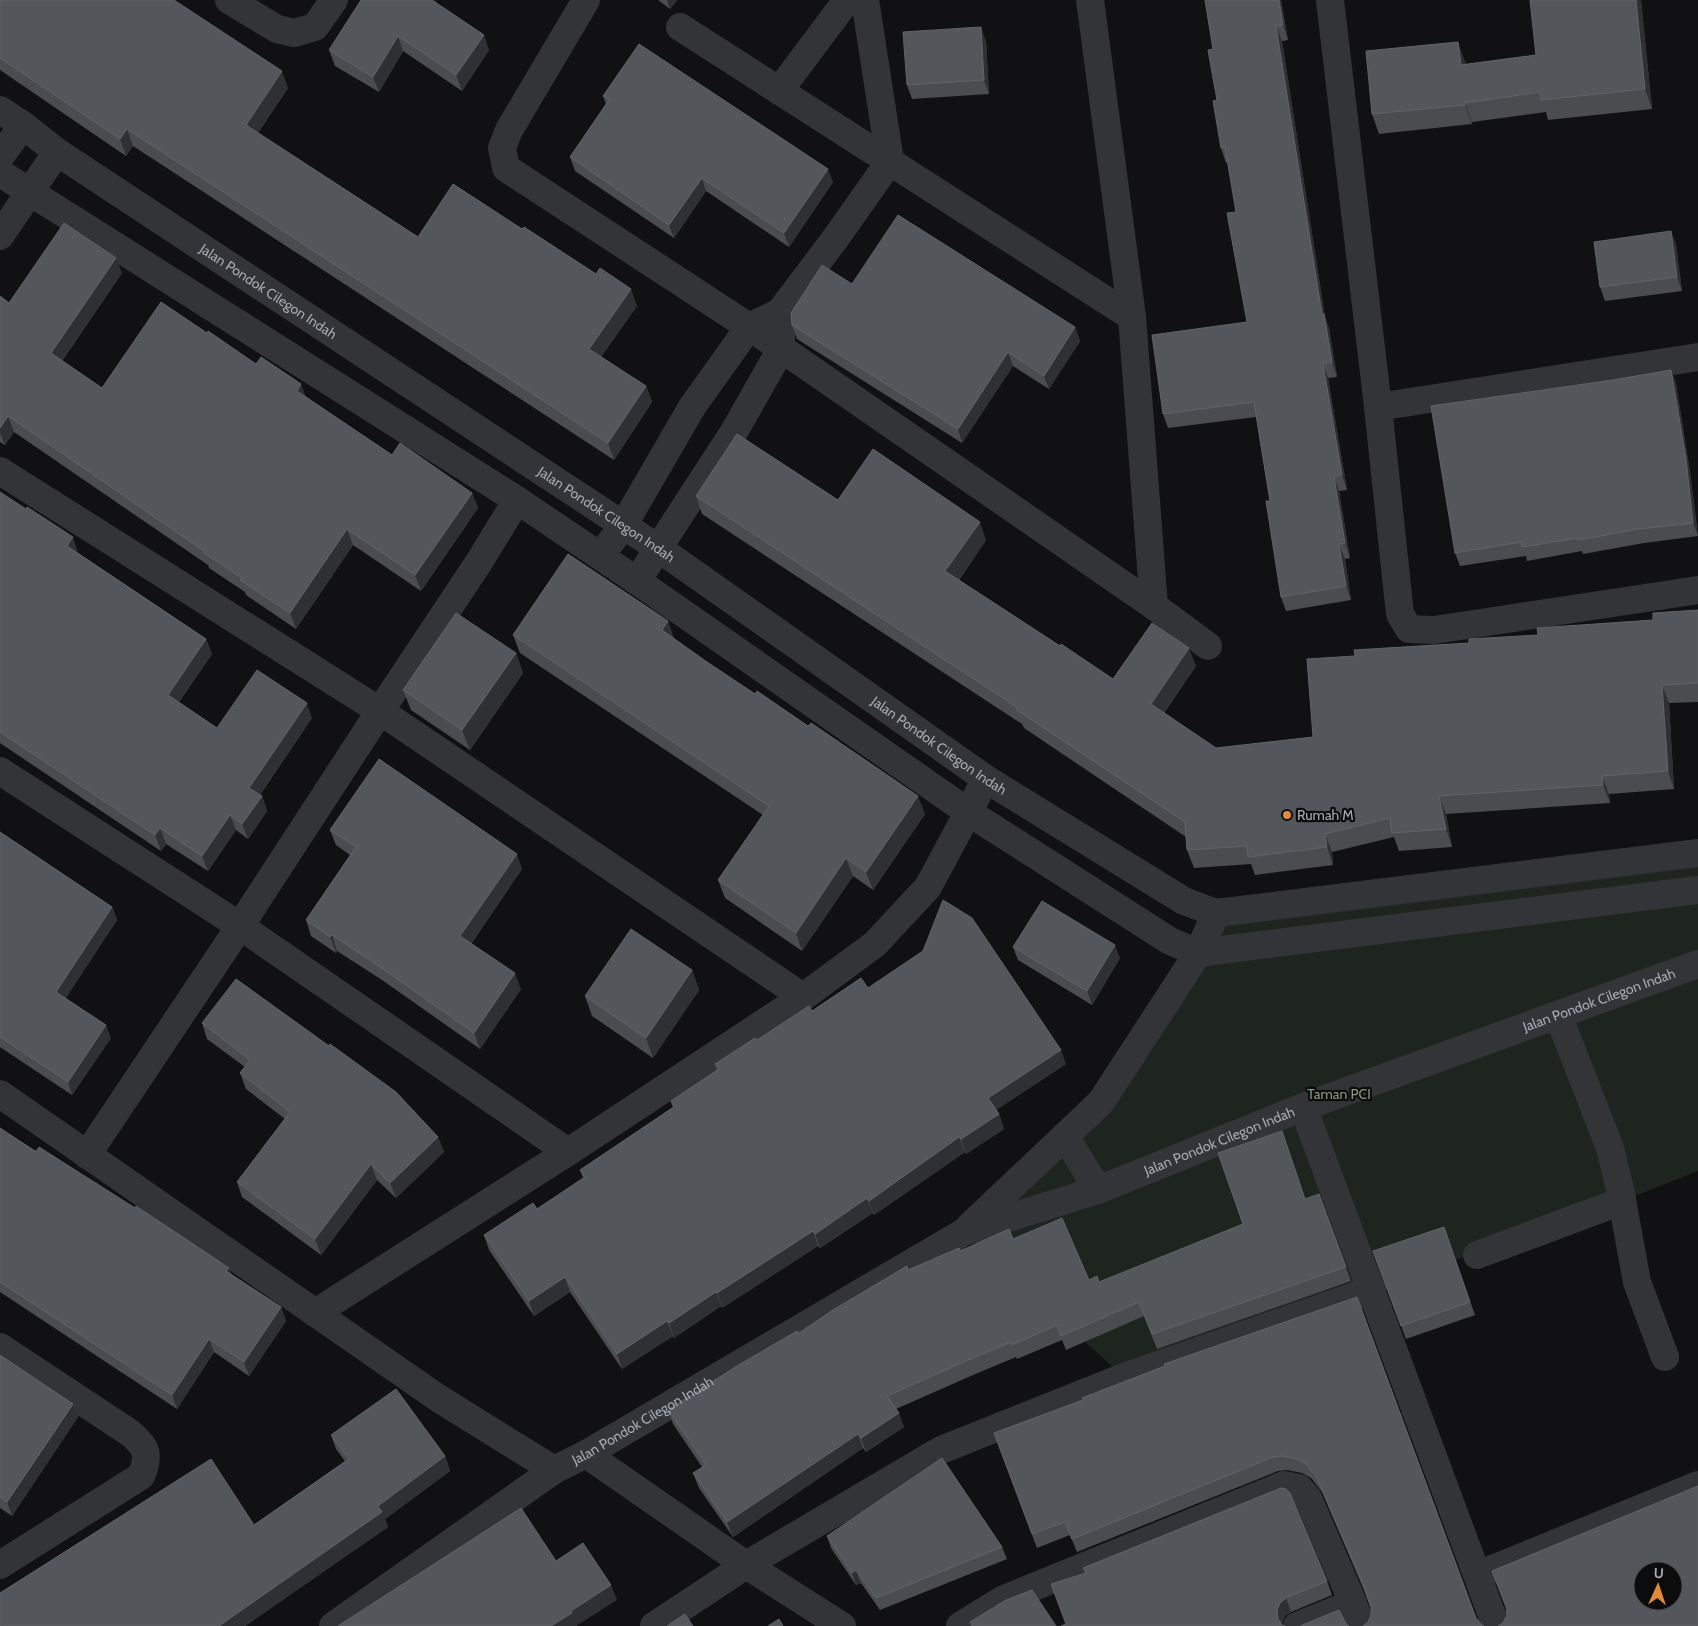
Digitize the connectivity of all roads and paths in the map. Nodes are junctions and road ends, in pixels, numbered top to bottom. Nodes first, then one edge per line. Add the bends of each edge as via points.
1 (229, 0) edge
2 (334, 0) edge
3 (586, 0) edge
4 (847, 0) edge
5 (865, 0) edge
6 (1090, 0) edge
7 (1330, 0) edge
8 (680, 27) dead end
9 (779, 91) junction
10 (0, 110) edge
11 (23, 125) junction
12 (57, 152) junction
13 (0, 156) edge
14 (890, 161) junction
15 (0, 173) edge
16 (29, 192) junction
17 (0, 236) edge
18 (780, 312) junction
19 (1132, 316) junction
20 (749, 327) junction
21 (781, 349) junction
22 (1698, 357) edge
23 (1378, 406) junction
24 (0, 471) edge
25 (518, 500) junction
26 (623, 526) junction
27 (658, 548) junction
28 (600, 556) junction
29 (636, 581) junction
30 (1698, 590) edge
31 (1154, 606) junction
32 (1208, 646) dead end
33 (380, 711) junction
34 (0, 771) edge
35 (986, 779) junction
36 (968, 812) junction
37 (1698, 853) edge
38 (1698, 890) edge
39 (1216, 913) junction
40 (240, 926) junction
41 (1198, 953) junction
42 (1698, 964) edge
43 (803, 997) junction
44 (1558, 1015) junction
45 (0, 1094) edge
46 (1303, 1107) junction
47 (1065, 1136) junction
48 (568, 1152) junction
49 (87, 1155) junction
50 (1098, 1190) junction
51 (1622, 1201) junction
52 (964, 1232) junction
53 (1477, 1255) dead end
54 (1372, 1290) junction
55 (315, 1313) junction
56 (0, 1347) edge
57 (1666, 1357) dead end
58 (586, 1454) junction
59 (554, 1470) junction
60 (1698, 1485) edge
61 (5, 1556) edge
62 (746, 1565) junction
63 (1478, 1575) junction
64 (1357, 1615) edge
65 (333, 1626) edge
66 (654, 1626) edge
67 (842, 1626) edge
68 (960, 1626) edge
69 (1297, 1626) edge
70 (1496, 1626) edge

1 - 2 street via 277,29 294,33 315,27
3 - 20 street via 509,130 502,148 506,168
4 - 9 street
5 - 14 street
6 - 19 street
7 - 23 street
8 - 9 street
9 - 14 street
10 - 11 street, Jalan Pondok Cilegon Indah
11 - 12 street, Jalan Pondok Cilegon Indah
11 - 13 street
12 - 16 street
12 - 26 street, Jalan Pondok Cilegon Indah
14 - 18 street
14 - 19 street
15 - 16 street
16 - 17 street
16 - 25 street
18 - 20 street
18 - 21 street
19 - 31 street
20 - 21 street
20 - 26 street via 692,407
21 - 27 street via 736,430
21 - 31 street
22 - 23 street
23 - 30 street via 1400,614 1409,629 1434,630
24 - 33 street
25 - 28 street
25 - 33 street
26 - 27 street, Jalan Pondok Cilegon Indah
26 - 28 street
27 - 29 street
27 - 35 street, Jalan Pondok Cilegon Indah
28 - 29 street
29 - 36 street
31 - 32 street
33 - 40 street
33 - 43 street
34 - 40 street
35 - 36 street
35 - 39 street, Jalan Pondok Cilegon Indah via 1184,901
36 - 41 street via 1170,941
36 - 43 street via 928,887 874,944
37 - 39 street, Jalan Pondok Cilegon Indah
38 - 41 street
39 - 41 street, Jalan Pondok Cilegon Indah
40 - 48 street
40 - 49 street
41 - 47 street, Jalan Pondok Cilegon Indah via 1101,1102
42 - 44 street, Jalan Pondok Cilegon Indah
43 - 48 street
44 - 46 street, Jalan Pondok Cilegon Indah
44 - 51 street via 1610,1148
45 - 49 street
46 - 50 street, Jalan Pondok Cilegon Indah
46 - 54 street
47 - 50 street
47 - 52 street, Jalan Pondok Cilegon Indah
48 - 55 street
49 - 55 street
50 - 52 street, Jalan Pondok Cilegon Indah
51 - 53 street
51 - 57 street via 1636,1282
52 - 58 street, Jalan Pondok Cilegon Indah
54 - 62 street via 1124,1377 941,1450
54 - 63 street
55 - 59 street via 438,1398
56 - 61 street via 130,1433 142,1443 146,1455 141,1476
58 - 59 street, Jalan Pondok Cilegon Indah
58 - 62 street
59 - 65 street, Jalan Pondok Cilegon Indah
60 - 63 street
62 - 66 street
62 - 67 street
63 - 70 street
64 - 68 street via 1308,1498 1299,1488 1284,1485 1004,1599
64 - 69 street

